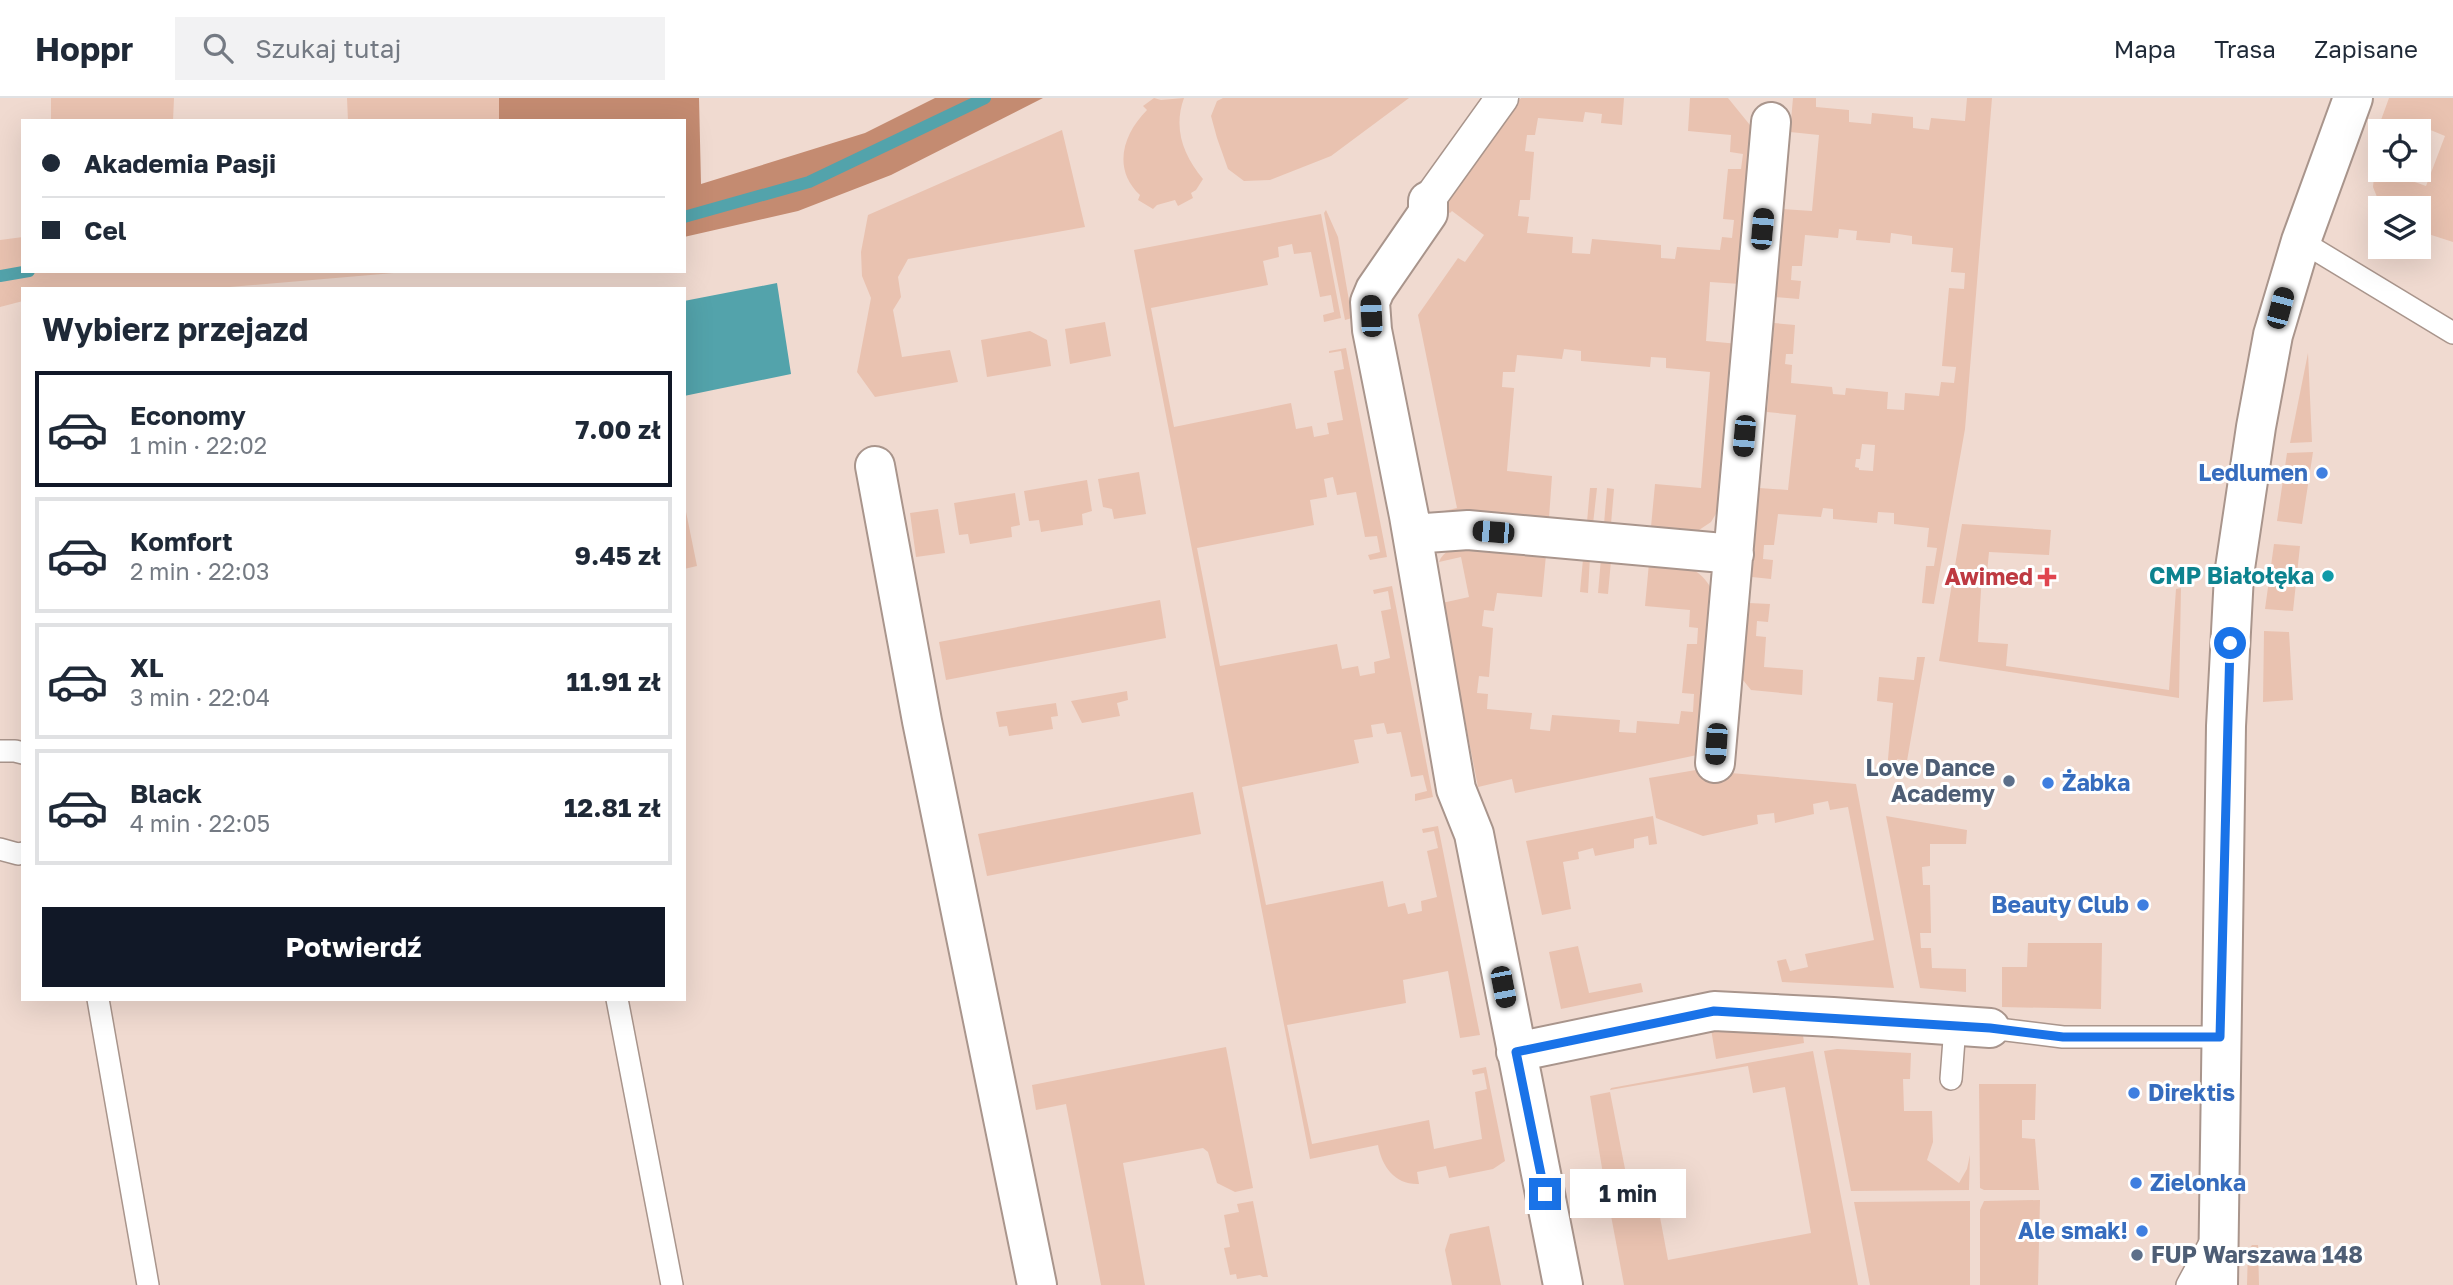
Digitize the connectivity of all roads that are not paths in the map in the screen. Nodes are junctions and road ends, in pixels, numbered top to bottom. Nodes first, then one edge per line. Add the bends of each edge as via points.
1 (1502, 98) edge
2 (2353, 98) edge
3 (1773, 110) edge
4 (1428, 201) joint
5 (2301, 241) junction
6 (2453, 333) edge
7 (875, 466) dead end
8 (1412, 534) junction
9 (1734, 554) junction
10 (0, 751) edge
11 (21, 753) edge
12 (1715, 763) dead end
13 (0, 849) edge
14 (21, 853) edge
15 (98, 1001) edge
16 (617, 1001) edge
17 (1972, 1027) junction
18 (2220, 1037) junction
19 (1516, 1052) junction
20 (1951, 1079) dead end
21 (2218, 1230) junction
22 (148, 1285) edge
23 (672, 1285) edge
24 (1037, 1285) edge
25 (1563, 1285) edge
26 (2187, 1285) edge
27 (2218, 1285) edge

1 - 4 street
2 - 5 street
3 - 9 street
4 - 8 street via 1428,213 1370,302
5 - 6 lane
5 - 18 street via 2273,335 2234,575
7 - 24 street
8 - 9 street via 1468,530
8 - 19 street via 1456,789 1474,834
9 - 12 street
10 - 11 lane
13 - 14 lane
15 - 22 lane
16 - 23 lane
17 - 18 lane via 2063,1037
17 - 19 street via 1714,1011
17 - 20 lane
18 - 21 street
19 - 25 street
21 - 26 lane
21 - 27 street

